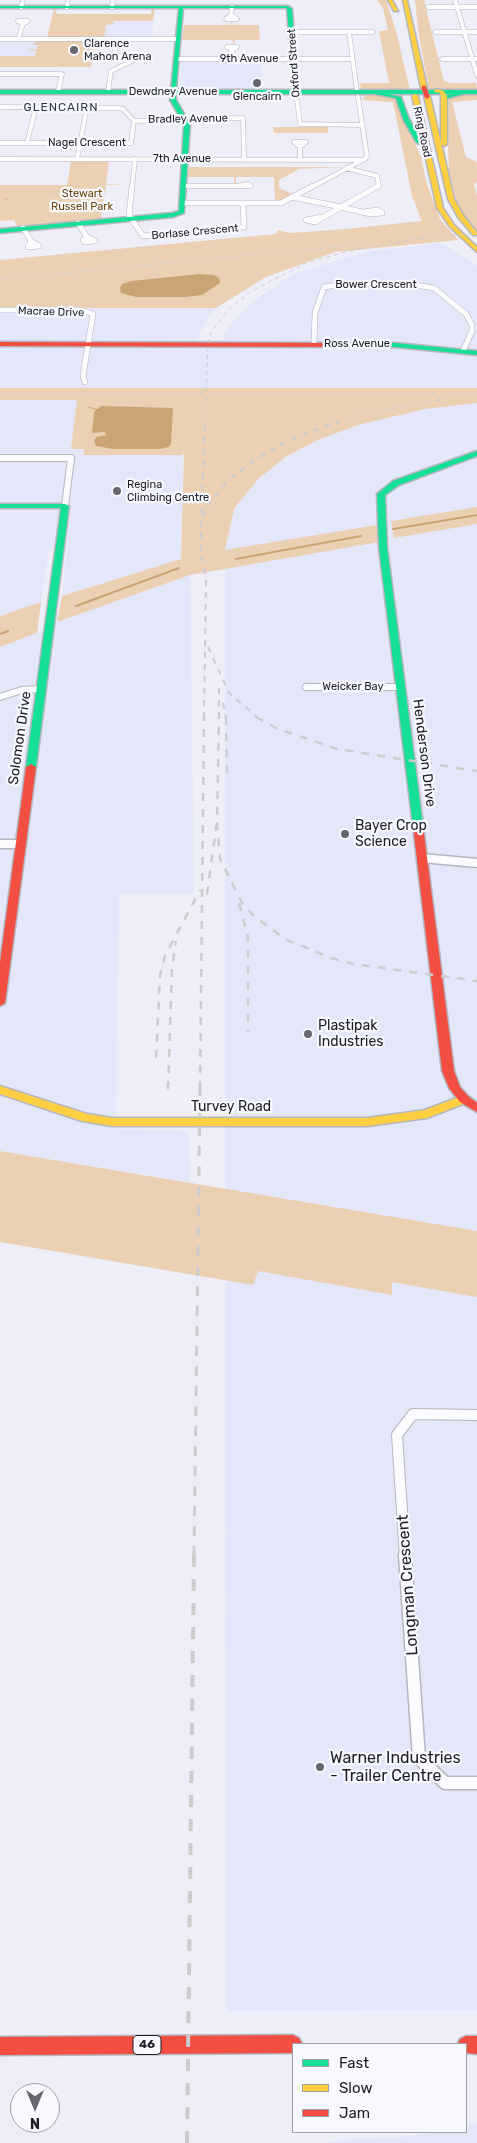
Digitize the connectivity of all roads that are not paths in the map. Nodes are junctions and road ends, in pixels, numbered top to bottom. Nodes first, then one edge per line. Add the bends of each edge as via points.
1 (405, 0) edge
2 (411, 0) edge
3 (455, 0) edge
4 (22, 3) edge
5 (67, 3) edge
6 (113, 3) edge
7 (394, 3) edge
8 (428, 6) dead end
9 (457, 6) junction
10 (477, 6) edge
11 (0, 7) edge
12 (181, 7) junction
13 (408, 15) junction
14 (23, 24) dead end
15 (292, 32) junction
16 (349, 32) junction
17 (373, 32) dead end
18 (435, 32) dead end
19 (464, 32) junction
20 (477, 32) edge
21 (0, 39) edge
22 (18, 39) junction
23 (117, 39) junction
24 (178, 39) junction
25 (232, 50) dead end
26 (176, 59) junction
27 (232, 59) junction
28 (293, 59) junction
29 (442, 59) dead end
30 (475, 59) edge
31 (352, 60) junction
32 (0, 74) edge
33 (477, 75) edge
34 (0, 92) edge
35 (58, 92) junction
36 (108, 92) junction
37 (174, 92) junction
38 (296, 92) junction
39 (428, 92) junction
40 (477, 92) edge
41 (353, 93) junction
42 (400, 95) junction
43 (0, 107) edge
44 (36, 107) junction
45 (86, 108) junction
46 (186, 119) junction
47 (134, 121) junction
48 (362, 125) junction
49 (0, 143) edge
50 (27, 143) junction
51 (79, 143) junction
52 (300, 147) dead end
53 (426, 155) junction
54 (0, 159) edge
55 (77, 159) junction
56 (134, 159) junction
57 (184, 159) junction
58 (244, 159) junction
59 (300, 159) junction
60 (364, 160) junction
61 (442, 162) junction
62 (346, 168) junction
63 (184, 186) junction
64 (236, 186) dead end
65 (292, 197) junction
66 (183, 203) junction
67 (243, 203) junction
68 (341, 207) junction
69 (363, 212) dead end
70 (323, 217) dead end
71 (132, 218) junction
72 (78, 223) junction
73 (23, 228) junction
74 (0, 230) edge
75 (477, 236) edge
76 (87, 237) dead end
77 (31, 241) dead end
78 (477, 250) edge
79 (0, 310) edge
80 (0, 344) edge
81 (88, 344) junction
82 (314, 344) junction
83 (463, 351) junction
84 (477, 354) edge
85 (85, 382) dead end
86 (477, 453) edge
87 (0, 458) edge
88 (0, 506) edge
89 (65, 506) junction
90 (306, 687) dead end
91 (400, 687) junction
92 (42, 690) junction
93 (0, 698) edge
94 (0, 844) edge
95 (20, 844) junction
96 (422, 858) junction
97 (477, 863) edge
98 (0, 1003) edge
99 (0, 1090) edge
100 (464, 1099) junction
101 (477, 1108) edge
102 (477, 1414) edge
103 (477, 1783) edge
104 (292, 2044) edge
105 (0, 2046) edge

1 - 13 main road, Ring Road
2 - 13 main road
3 - 9 street
4 - 5 main road
4 - 11 main road
5 - 6 main road
6 - 12 main road
7 - 39 main road, Ring Road
8 - 9 street
9 - 10 street
9 - 19 street
12 - 15 main road, Oxford Street via 231,11 286,7 290,9
12 - 24 main road
13 - 39 main road, Ring Road
14 - 22 street
15 - 16 street
15 - 28 main road, Oxford Street
16 - 17 street
16 - 31 street
18 - 19 street
19 - 20 street
19 - 30 street
21 - 22 street
22 - 23 street
23 - 24 street
23 - 36 street via 114,55 136,59 112,71
24 - 26 main road
25 - 27 street
26 - 27 street, 9th Avenue
26 - 37 main road
27 - 28 street, 9th Avenue
28 - 31 street, 9th Avenue
28 - 38 main road, Oxford Street
29 - 30 street
30 - 33 street
31 - 41 street
32 - 35 street via 62,74
34 - 35 main road, Dewdney Avenue
35 - 36 main road, Dewdney Avenue
36 - 37 main road, Dewdney Avenue
37 - 38 main road, Dewdney Avenue
37 - 46 main road via 174,104
38 - 41 main road, Dewdney Avenue
38 - 48 street, Oxford Street via 298,122 305,125
39 - 40 main road, Dewdney Avenue
39 - 40 main road, Dewdney Avenue
39 - 41 main road, Dewdney Avenue
39 - 42 main road
39 - 42 main road, Dewdney Avenue
39 - 53 main road, Ring Road
39 - 61 main road, Ring Road
39 - 61 main road via 445,120
41 - 42 main road, Dewdney Avenue
41 - 48 street
42 - 53 main road via 406,119
43 - 44 street, Nagel Crescent
44 - 45 street, Nagel Crescent
44 - 50 street
45 - 47 street, Nagel Crescent via 123,109
45 - 51 street
46 - 47 street, Bradley Avenue
46 - 57 main road
46 - 58 street, Bradley Avenue via 243,118
47 - 51 street, Nagel Crescent via 131,143
48 - 60 street via 367,156
49 - 50 street, Nagel Crescent
50 - 51 street, Nagel Crescent
51 - 55 street
52 - 59 street
53 - 78 main road, Ring Road via 445,216
54 - 55 street, 7th Avenue
55 - 56 street, 7th Avenue
56 - 57 street, 7th Avenue
56 - 71 street via 129,215
57 - 58 street, 7th Avenue
57 - 63 main road
58 - 59 street, 7th Avenue
59 - 60 street, 7th Avenue
60 - 62 street
61 - 75 main road, Ring Road via 455,208
62 - 65 street via 328,178 316,178 305,183 310,187
62 - 68 street via 377,176 379,186
63 - 64 street
63 - 66 main road
65 - 67 street via 278,203
65 - 68 street
66 - 67 street
66 - 71 main road via 182,212
67 - 71 street, Borlase Crescent via 244,227 143,236
68 - 69 street
68 - 70 street
71 - 72 main road
72 - 73 main road
72 - 76 street
73 - 74 main road
73 - 77 street
79 - 81 street, Macrae Drive via 81,310 93,314
80 - 81 main road, Ross Avenue
81 - 82 main road, Ross Avenue
81 - 85 street, Macrae Drive
82 - 83 main road, Ross Avenue via 408,345
82 - 83 street, Bower Crescent via 315,313 324,287 414,284 439,292 470,319 472,331
83 - 84 main road, Ross Avenue
86 - 91 main road, Henderson Drive via 396,483 381,494 383,547
87 - 89 street via 71,458
88 - 89 main road
89 - 92 main road, Solomon Drive
90 - 91 street, Weicker Bay
91 - 96 main road, Henderson Drive
92 - 93 street via 22,690
92 - 95 main road, Solomon Drive
94 - 95 street
95 - 98 main road, Solomon Drive
96 - 97 street
96 - 100 main road, Henderson Drive via 448,1071
99 - 100 main road, Turvey Road via 86,1118 113,1122 367,1122 427,1114
100 - 101 main road, Henderson Drive
102 - 103 street, Longman Crescent via 413,1414 397,1435 419,1758 445,1783
104 - 105 main road, 46

